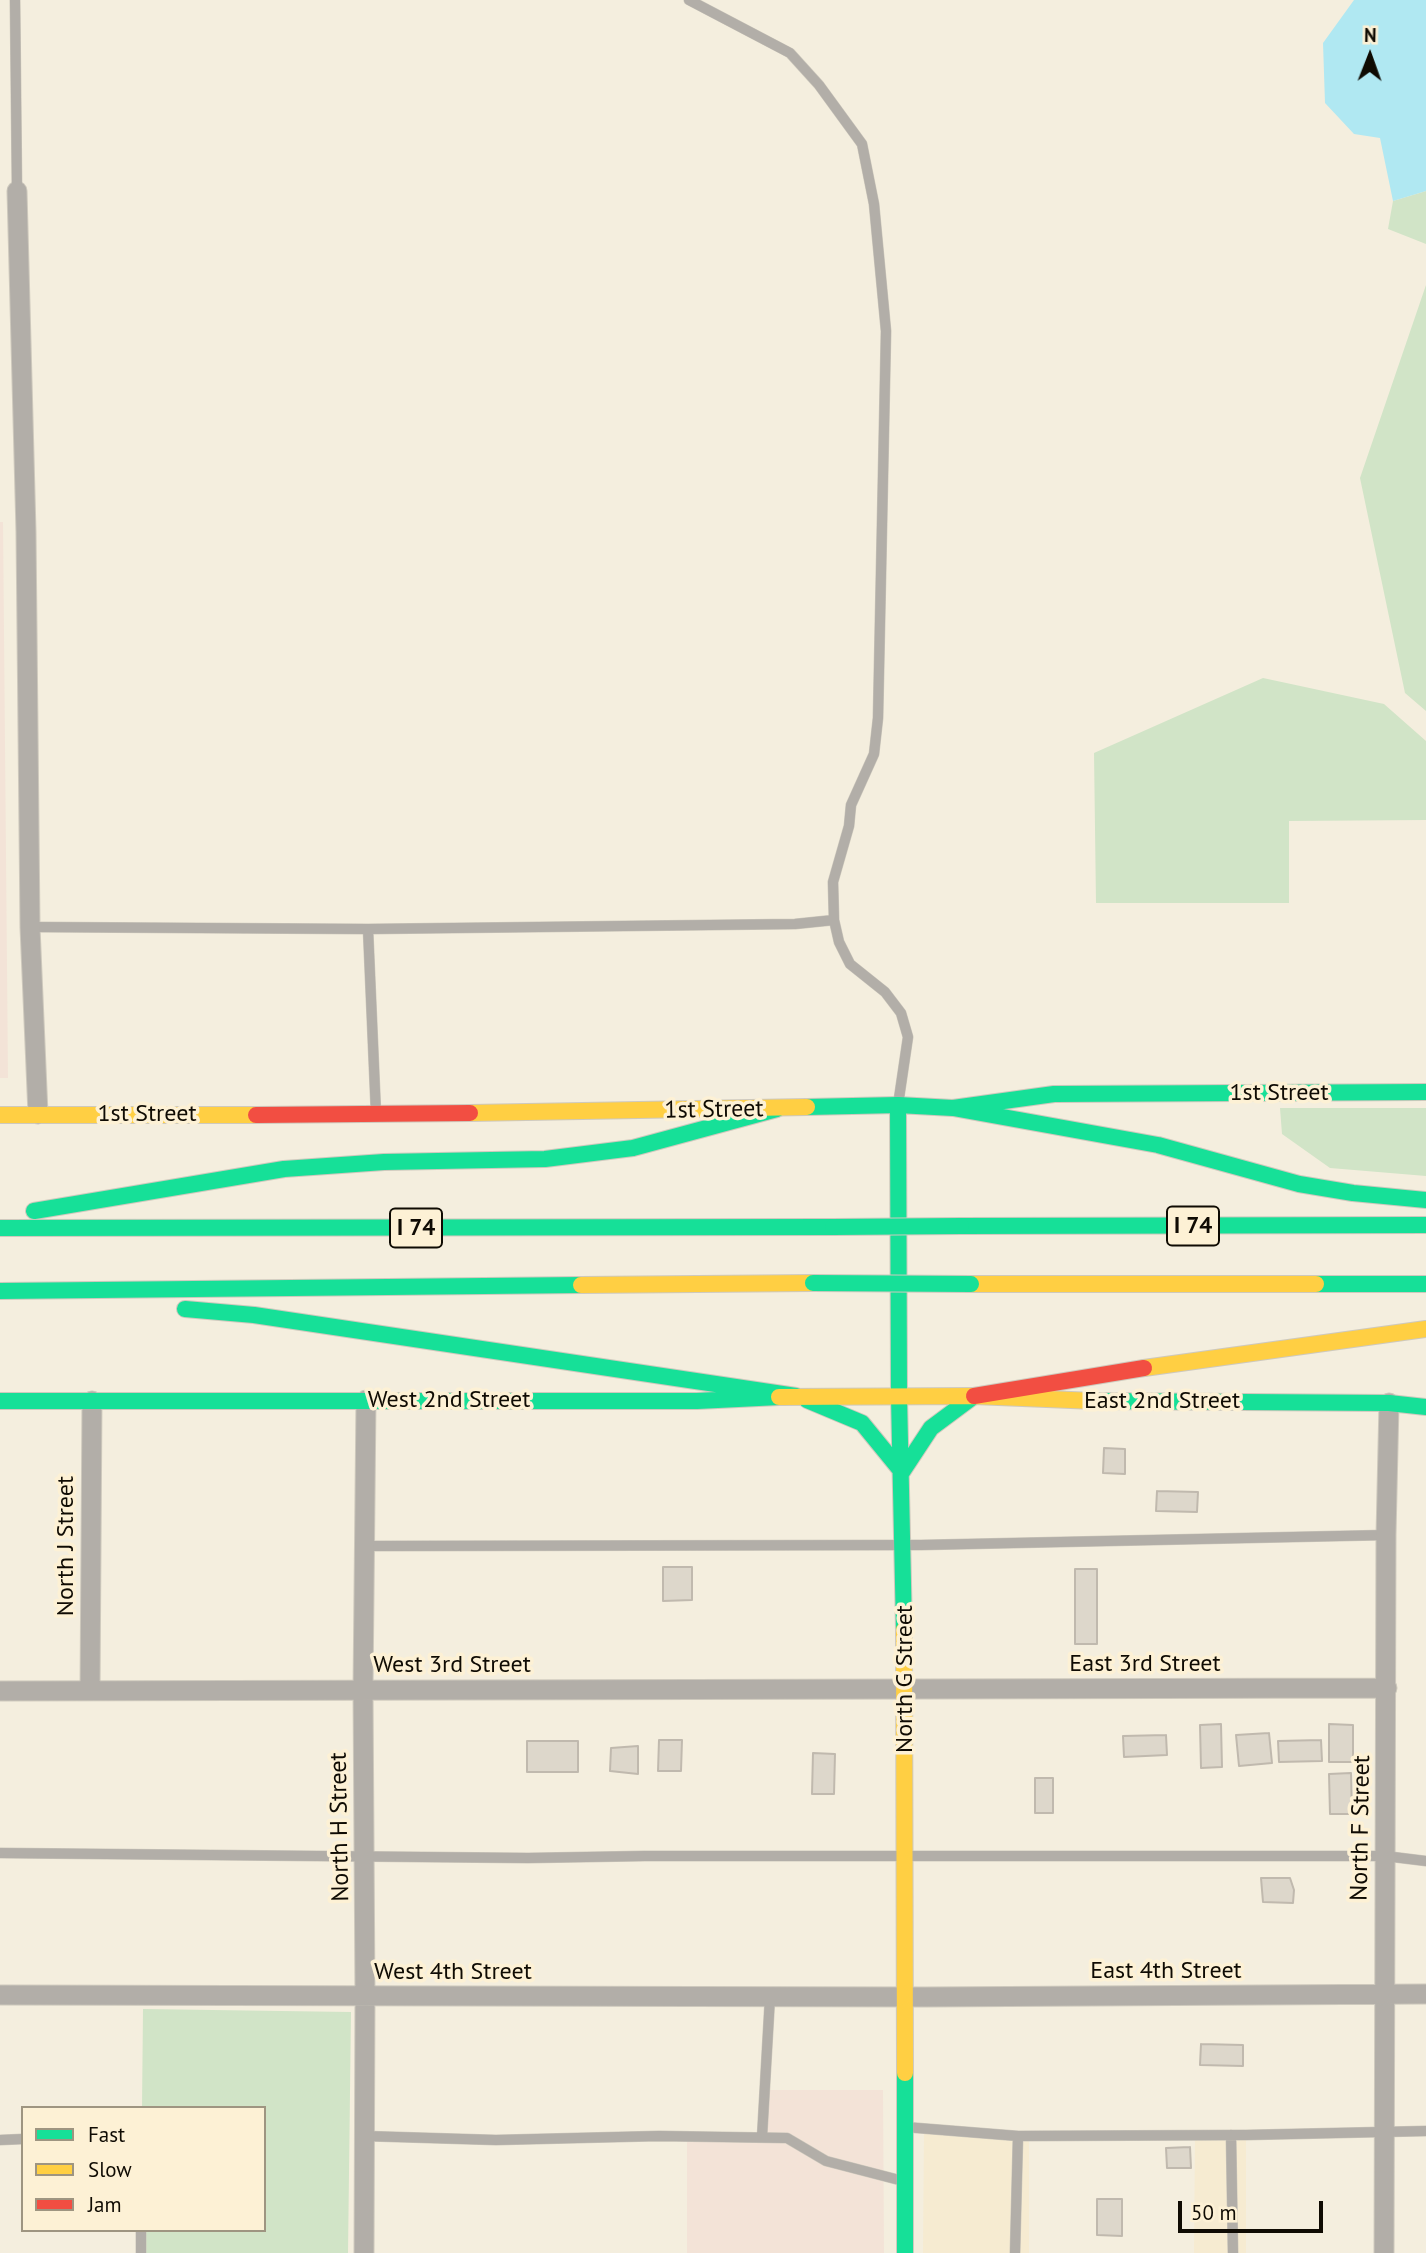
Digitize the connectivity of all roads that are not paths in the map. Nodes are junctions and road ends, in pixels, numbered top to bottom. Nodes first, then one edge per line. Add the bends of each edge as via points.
1 (15, 0) edge
2 (689, 0) edge
3 (17, 191) joint
4 (834, 920) junction
5 (30, 927) junction
6 (368, 929) junction
7 (1426, 1092) edge
8 (898, 1105) junction
9 (953, 1108) junction
10 (777, 1109) junction
11 (38, 1114) junction
12 (0, 1115) edge
13 (376, 1115) junction
14 (1426, 1200) edge
15 (0, 1217) edge
16 (1426, 1225) edge
17 (0, 1228) edge
18 (1426, 1284) edge
19 (2, 1291) edge
20 (1426, 1329) edge
21 (796, 1396) junction
22 (898, 1396) junction
23 (974, 1396) junction
24 (366, 1400) junction
25 (0, 1401) edge
26 (92, 1401) junction
27 (1389, 1403) junction
28 (1426, 1407) edge
29 (902, 1472) junction
30 (1386, 1535) junction
31 (904, 1545) junction
32 (366, 1546) junction
33 (1387, 1688) junction
34 (363, 1689) junction
35 (904, 1689) junction
36 (0, 1691) edge
37 (90, 1691) junction
38 (0, 1853) edge
39 (906, 1855) junction
40 (365, 1856) junction
41 (1385, 1856) junction
42 (1426, 1861) edge
43 (1383, 1994) junction
44 (1426, 1994) edge
45 (0, 1995) edge
46 (365, 1996) junction
47 (770, 1997) junction
48 (906, 1997) junction
49 (905, 2127) junction
50 (1426, 2131) edge
51 (1383, 2133) junction
52 (1231, 2135) junction
53 (363, 2136) junction
54 (1018, 2136) junction
55 (762, 2137) junction
56 (21, 2139) edge
57 (0, 2140) edge
58 (906, 2182) junction
59 (141, 2232) edge
60 (141, 2253) edge
61 (364, 2253) edge
62 (905, 2253) edge
63 (1015, 2253) edge
64 (1233, 2253) edge
65 (1384, 2253) edge

1 - 3 lane
2 - 4 lane via 789,53 819,85 862,144 874,204 886,331 878,718 874,754 851,805 833,882
3 - 5 street
4 - 6 lane
4 - 8 lane via 850,964 885,992 901,1013 908,1037
5 - 6 lane
5 - 11 street
6 - 13 lane
7 - 9 main road, 1st Street via 1054,1094
8 - 9 main road, 1st Street
8 - 10 main road, 1st Street
8 - 22 main road, North G Street
9 - 14 main road via 1158,1145 1299,1184
10 - 13 main road, 1st Street
10 - 15 main road via 633,1148 545,1159 284,1169
11 - 12 main road, 1st Street
11 - 13 main road, 1st Street
16 - 17 main road, I 74, bridge
18 - 19 main road, bridge via 813,1283
19 - 21 main road via 254,1315
20 - 23 main road
21 - 22 main road, West 2nd Street
21 - 24 main road, West 2nd Street via 697,1401
21 - 29 main road via 862,1423
22 - 23 main road, East 2nd Street
22 - 29 main road, North G Street
23 - 27 main road, East 2nd Street
23 - 29 main road via 931,1428
24 - 26 main road, West 2nd Street
24 - 32 street, North H Street
25 - 26 main road, West 2nd Street
26 - 37 street, North J Street
27 - 28 main road, East 2nd Street
27 - 30 street, North F Street
29 - 31 main road, North G Street
30 - 31 lane
30 - 33 street, North F Street
31 - 32 lane
31 - 35 main road, North G Street
32 - 34 street, North H Street
33 - 35 street, East 3rd Street
33 - 41 street, North F Street
34 - 35 street, West 3rd Street
34 - 37 street, West 3rd Street
34 - 40 street, North H Street
35 - 39 main road, North G Street
36 - 37 street, West 3rd Street
38 - 40 lane
39 - 40 lane
39 - 41 lane
39 - 48 main road, North G Street
40 - 46 street, North H Street
41 - 42 lane
41 - 43 street, North F Street
43 - 44 street, East 4th Street
43 - 48 street, East 4th Street
43 - 51 street, North F Street
45 - 46 street, West 4th Street
46 - 47 street, West 4th Street
46 - 53 street, North H Street
47 - 48 street, West 4th Street
47 - 55 lane
48 - 49 main road, North G Street
49 - 54 lane
49 - 58 main road, North G Street
50 - 51 lane
51 - 52 lane
51 - 65 street, North F Street
52 - 54 lane
52 - 64 lane
53 - 55 lane via 496,2140
53 - 61 street, North H Street
54 - 63 lane
55 - 58 lane via 787,2138 826,2161
56 - 57 lane
58 - 62 main road, North G Street
59 - 60 lane

